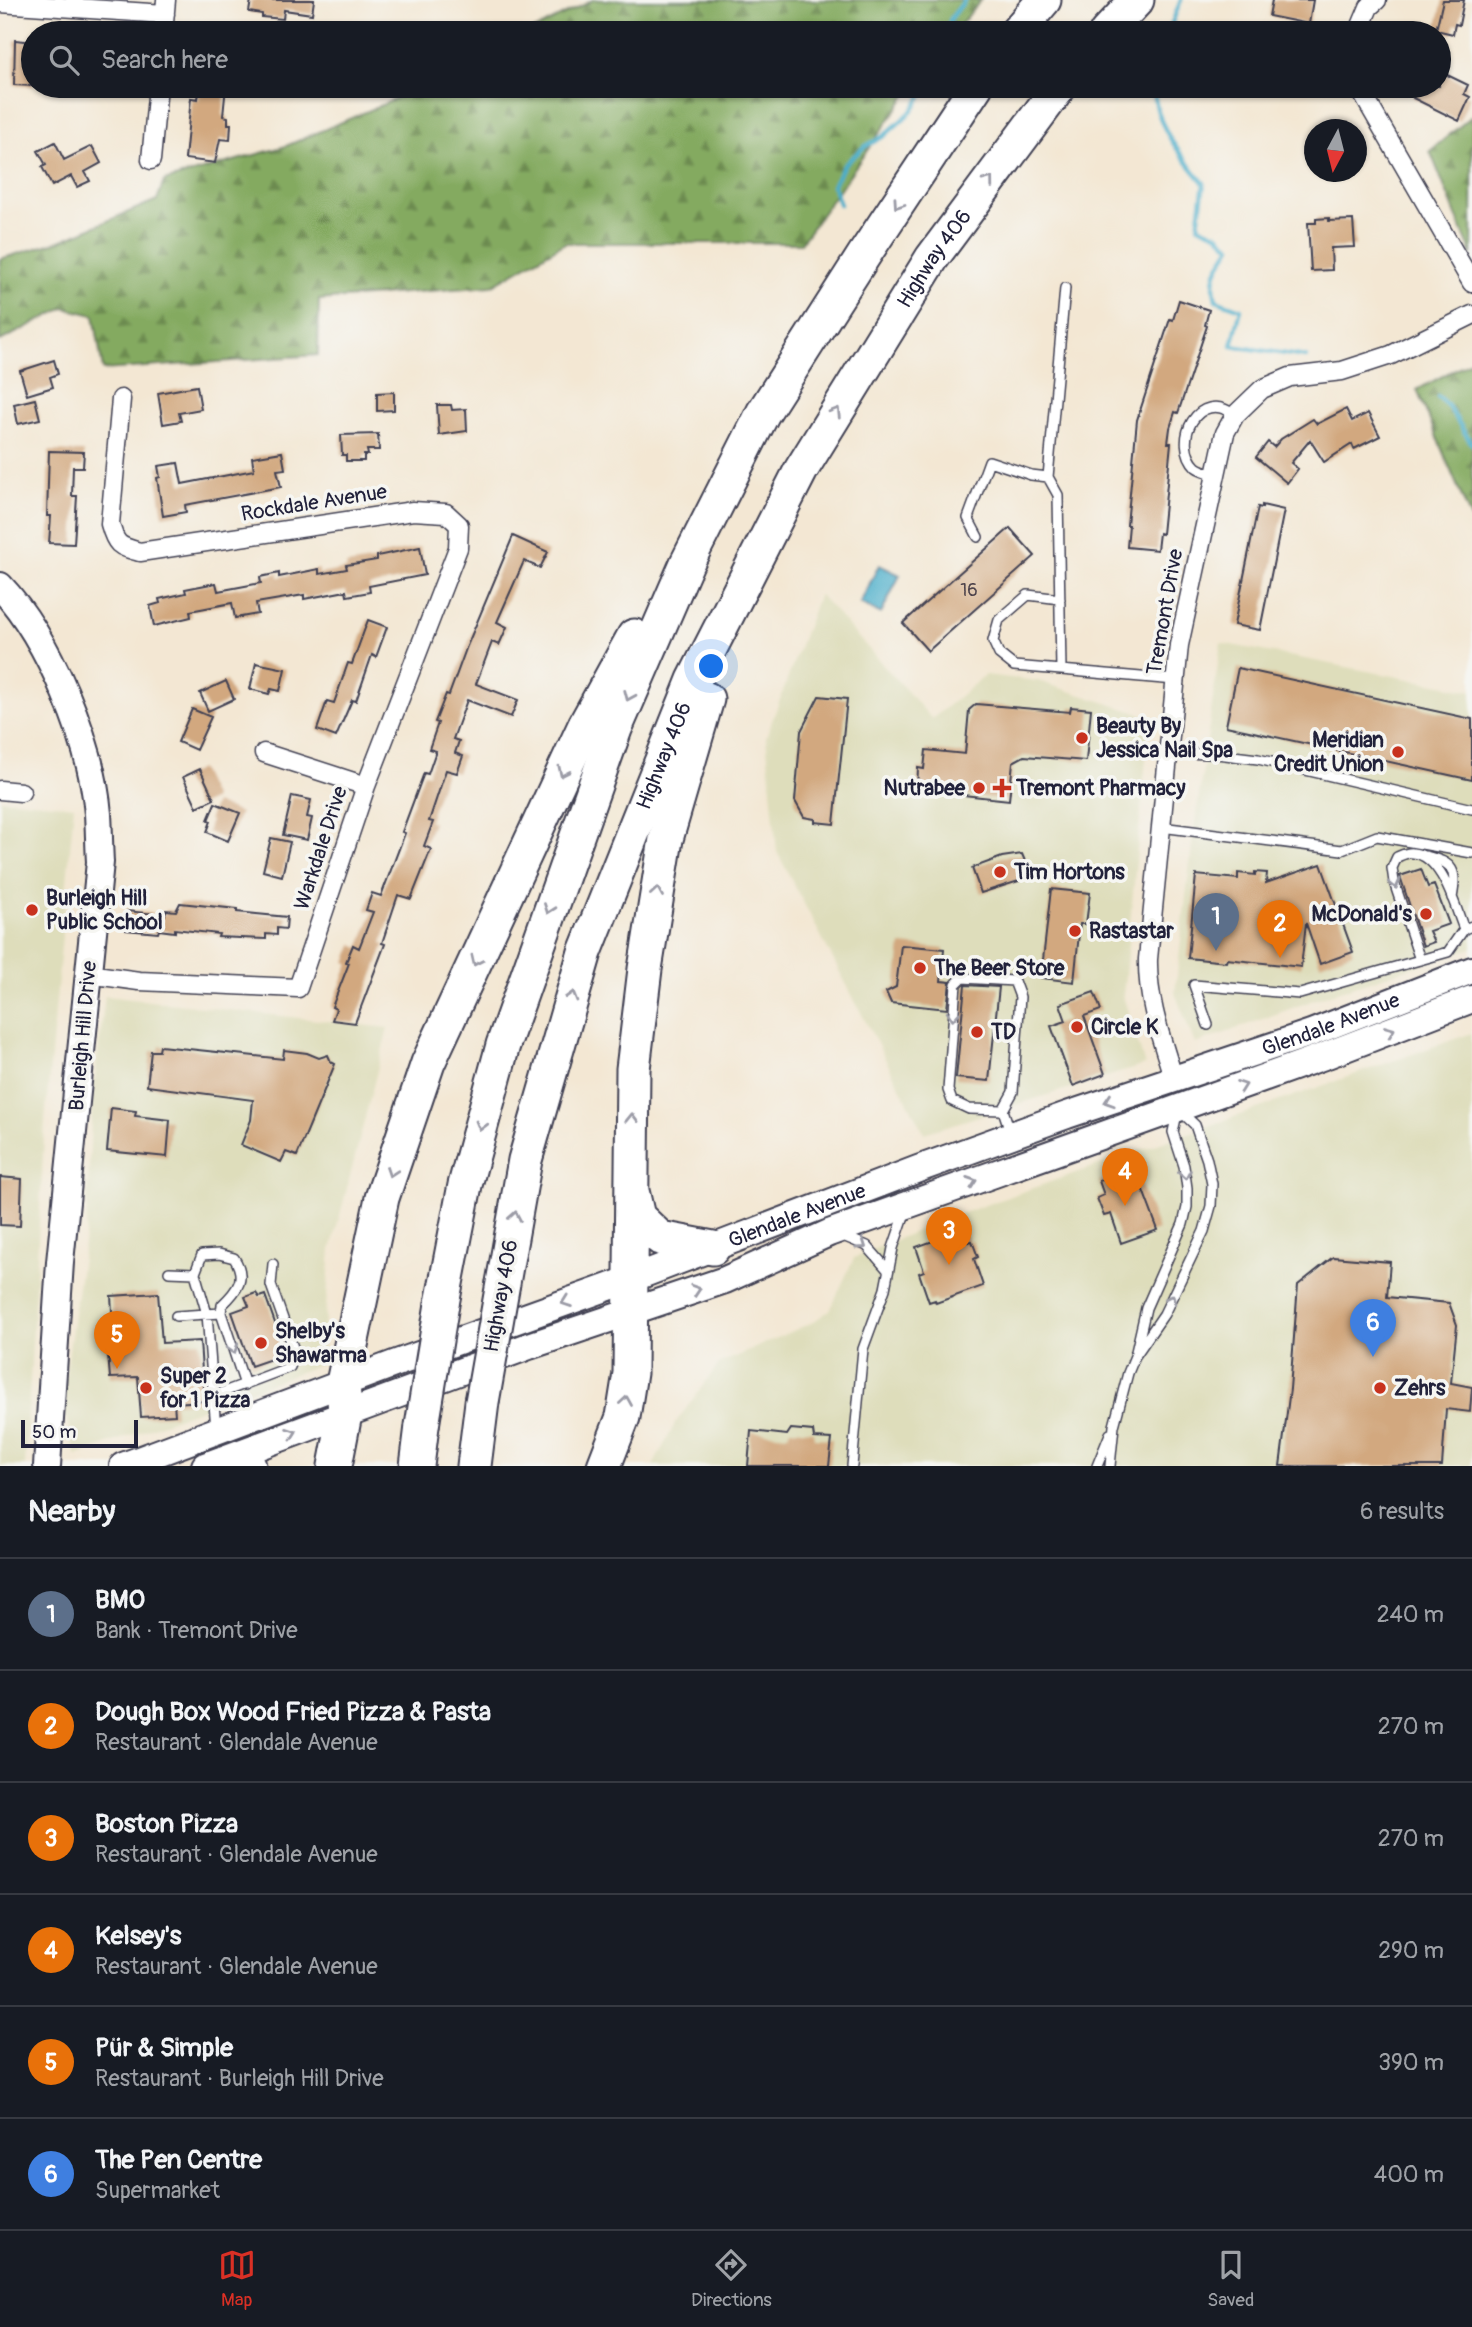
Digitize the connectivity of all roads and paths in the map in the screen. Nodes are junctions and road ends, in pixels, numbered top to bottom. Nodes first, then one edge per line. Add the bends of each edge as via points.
1 (1044, 0) edge
2 (1137, 0) edge
3 (1371, 2) edge
4 (0, 3) edge
5 (165, 7) edge
6 (1026, 21) edge
7 (1117, 21) edge
8 (1364, 21) edge
9 (157, 98) edge
10 (968, 98) edge
11 (1051, 98) edge
12 (1365, 98) edge
13 (151, 160) dead end
14 (1472, 283) edge
15 (1065, 288) dead end
16 (1472, 315) edge
17 (121, 399) dead end
18 (763, 413) junction
19 (1235, 415) junction
20 (801, 470) junction
21 (1216, 475) junction
22 (1048, 477) junction
23 (459, 525) joint
24 (978, 537) dead end
25 (0, 586) edge
26 (1060, 599) junction
27 (1062, 670) junction
28 (1175, 680) junction
29 (264, 753) dead end
30 (1168, 753) junction
31 (366, 786) junction
32 (0, 790) edge
33 (21, 792) dead end
34 (1472, 809) edge
35 (1161, 827) junction
36 (1472, 853) edge
37 (1468, 928) edge
38 (1420, 960) junction
39 (1472, 970) edge
40 (88, 974) junction
41 (1472, 999) edge
42 (1208, 1026) dead end
43 (1174, 1080) junction
44 (1178, 1109) junction
45 (1003, 1110) junction
46 (1012, 1135) junction
47 (631, 1186) junction
48 (908, 1204) junction
49 (829, 1233) junction
50 (713, 1248) junction
51 (272, 1264) dead end
52 (888, 1270) junction
53 (169, 1272) dead end
54 (195, 1273) junction
55 (631, 1295) junction
56 (221, 1313) junction
57 (207, 1314) junction
58 (176, 1316) dead end
59 (1135, 1356) junction
60 (245, 1385) junction
61 (213, 1396) junction
62 (344, 1398) junction
63 (1114, 1426) junction
64 (216, 1431) junction
65 (47, 1466) edge
66 (123, 1466) edge
67 (205, 1466) edge
68 (240, 1466) edge
69 (249, 1466) edge
70 (335, 1466) edge
71 (417, 1466) edge
72 (474, 1466) edge
73 (604, 1466) edge
74 (852, 1466) edge
75 (1097, 1466) edge
76 (1110, 1466) edge

1 - 6 highway
2 - 7 highway
3 - 8 street
4 - 5 street
9 - 13 street
10 -> 18 highway
20 -> 11 highway, Highway 406 via 932,258
12 - 14 street
15 - 22 lane
16 - 19 street, Tremont Drive via 1379,359 1342,371 1284,379 1262,389
17 - 23 street, Rockdale Avenue via 110,524 115,542 123,548 139,552 171,548 413,511 446,513
18 -> 62 highway via 585,725 428,1063 382,1198
18 -> 71 highway, bridge via 687,563 615,729 503,1045 466,1185
19 - 21 street, Tremont Drive via 1225,433
19 - 21 lane via 1210,407 1199,411 1191,422 1189,457 1197,469
47 -> 20 highway via 632,1069 666,839 703,712
72 -> 20 highway, Highway 406, bridge via 525,1160 585,952 694,680
21 - 28 street, Tremont Drive via 1182,622
22 - 24 lane via 989,461 968,518
22 - 26 lane via 1058,495
23 - 31 street, Warkdale Drive via 458,548
25 - 40 main road, Burleigh Hill Drive via 38,635 59,677 86,755 98,812 100,862
26 - 27 lane
26 - 27 lane via 1028,595 999,620 993,640 999,654 1014,666
27 - 28 lane
28 - 30 street, Tremont Drive
29 - 31 street
30 - 34 lane via 1258,759
30 - 35 street, Tremont Drive
31 - 40 street, Warkdale Drive via 298,988 139,981
32 - 33 street
35 - 36 lane via 1342,850 1377,836
35 - 43 street, Tremont Drive via 1147,982
37 - 38 lane via 1448,952
37 -> 38 lane via 1434,864 1411,852 1397,857 1392,868 1394,882
38 - 42 lane via 1300,994 1194,985
39 - 43 main road, Glendale Avenue
40 - 65 main road, Burleigh Hill Drive via 60,1262
44 -> 41 main road, Glendale Avenue
43 - 44 main road
43 -> 46 main road, Glendale Avenue
48 -> 44 main road, Glendale Avenue
44 -> 59 lane via 1173,1132 1184,1166 1187,1207 1146,1308
59 -> 44 lane via 1164,1314 1205,1231 1211,1206 1212,1184 1203,1148 1195,1125
45 -> 45 lane via 1013,1093 1020,997 1014,981 962,978 956,984 948,1090 952,1101 969,1109
45 - 46 lane
46 - 50 main road, Glendale Avenue
47 - 50 highway via 638,1217 660,1238
47 - 55 highway
48 - 49 main road, Glendale Avenue
48 - 52 lane
49 -> 52 lane via 867,1246
55 -> 49 main road, Glendale Avenue via 725,1280
50 - 55 main road, Glendale Avenue
51 - 60 lane via 271,1285 295,1353 290,1367
52 - 74 lane via 886,1289 863,1349
53 - 54 lane
54 - 56 lane via 202,1255 234,1258 240,1267 241,1284 222,1304
54 - 57 lane
55 - 62 main road, Glendale Avenue
73 -> 55 highway via 623,1417 630,1373
56 - 57 lane
56 -> 60 lane
57 - 58 lane
57 - 61 lane
59 - 63 lane
60 - 61 lane
61 - 64 lane
62 - 64 main road, Glendale Avenue
67 -> 62 main road, Glendale Avenue
62 - 70 highway
63 - 75 lane
63 - 76 lane
64 - 66 main road, Glendale Avenue
68 - 69 highway

